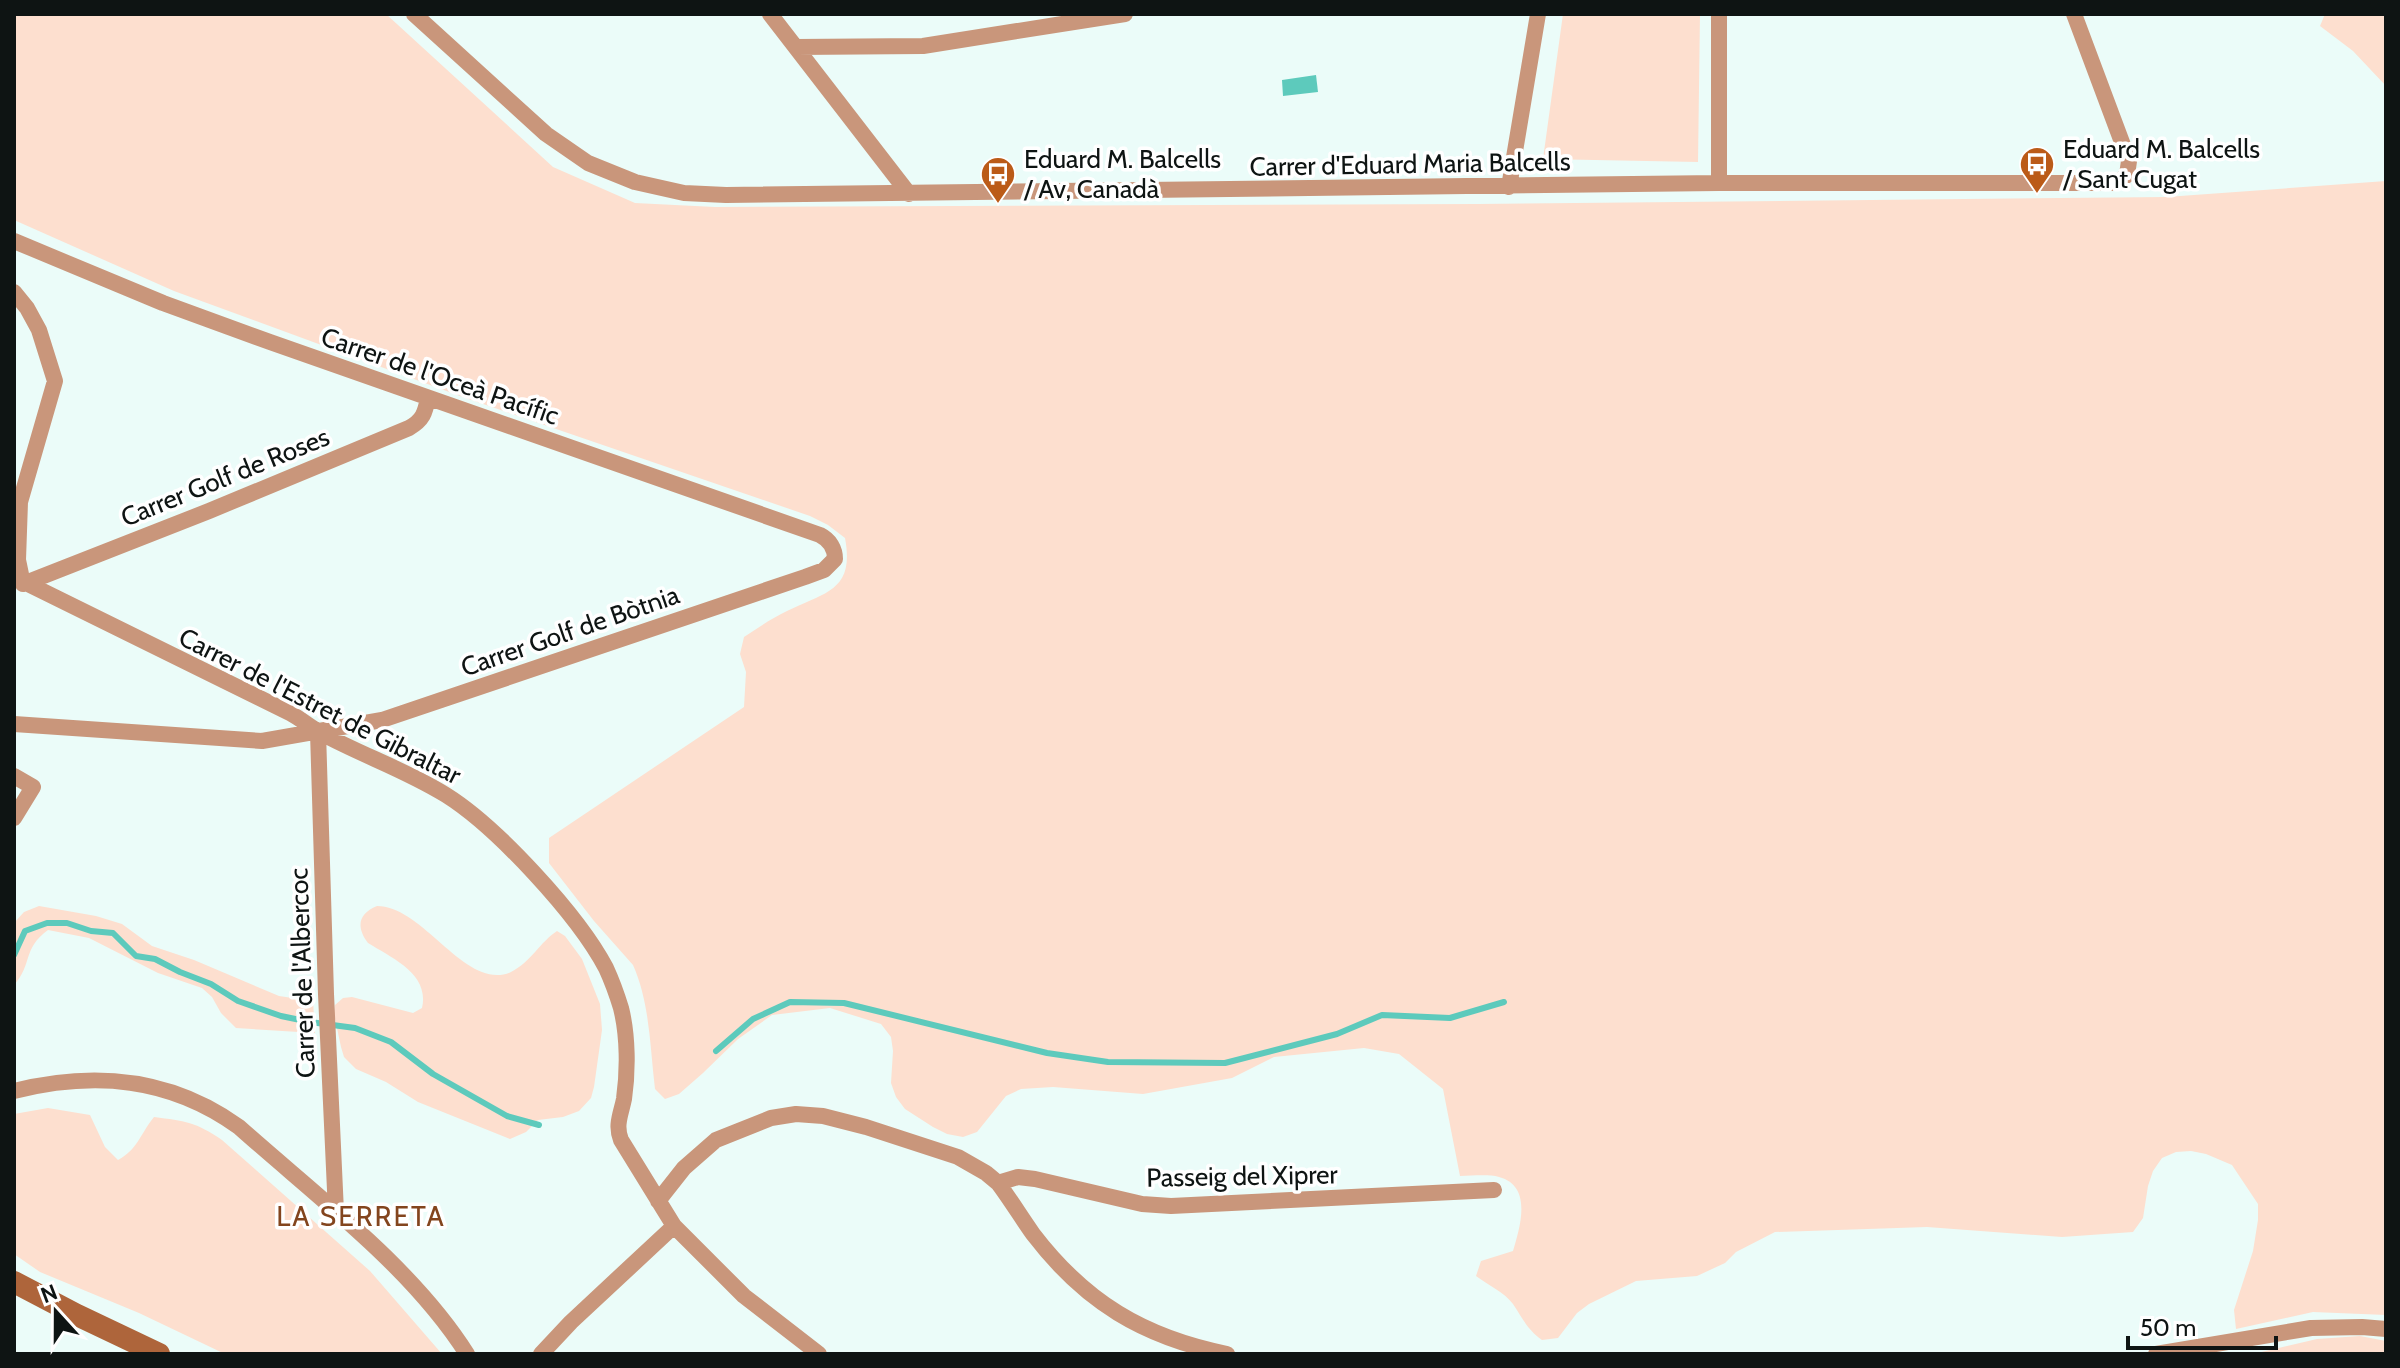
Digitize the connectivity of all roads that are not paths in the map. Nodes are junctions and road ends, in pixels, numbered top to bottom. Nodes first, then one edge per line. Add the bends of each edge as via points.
1 (414, 14) edge
2 (770, 14) edge
3 (1125, 14) edge
4 (1538, 14) edge
5 (1719, 14) edge
6 (2074, 14) edge
7 (796, 47) junction
8 (1719, 183) junction
9 (1509, 187) junction
10 (909, 194) junction
11 (14, 241) edge
12 (14, 292) edge
13 (428, 398) junction
14 (832, 564) joint
15 (18, 580) edge
16 (14, 724) edge
17 (318, 732) junction
18 (14, 776) edge
19 (14, 818) edge
20 (14, 1091) edge
21 (998, 1183) junction
22 (1494, 1190) dead end
23 (658, 1201) junction
24 (336, 1212) junction
25 (674, 1226) junction
26 (14, 1282) edge
27 (2386, 1329) edge
28 (159, 1354) edge
29 (467, 1354) edge
30 (541, 1354) edge
31 (819, 1354) edge
32 (1227, 1354) edge
33 (2156, 1354) edge

1 - 10 street, Carrer d'Eduard Maria Balcells via 546,134 588,163 635,182 726,195
2 - 7 street
3 - 7 street via 923,46
4 - 9 street
5 - 8 street
6 - 8 street, Carrer d'Eduard Maria Balcells via 2129,161 2127,175 2117,183
7 - 10 street
8 - 9 street, Carrer d'Eduard Maria Balcells
9 - 10 street, Carrer d'Eduard Maria Balcells
11 - 13 street, Carrer de l'Oceà Pacífic via 163,303
12 - 15 street via 39,330 55,381 20,502
13 - 14 street, Carrer de l'Oceà Pacífic via 820,535 831,545
13 - 15 street, Carrer Golf de Roses via 425,415 409,428 209,511
14 - 17 street, Carrer Golf de Bòtnia via 382,720
15 - 17 street, Carrer de l'Estret de Gibraltar via 290,713
16 - 17 street, Carrer Golf de Bòtnia via 262,741
17 - 23 street, Carrer de l'Estret de Gibraltar via 420,781 477,819 524,863 588,941 615,990 625,1029 624,1100 617,1130
17 - 24 street, Carrer de l'Albercoc
18 - 19 street via 33,787
20 - 24 street via 99,1079 167,1091 206,1106 239,1127
21 - 22 street, Passeig del Xiprer via 1035,1179 1171,1206
21 - 23 street via 958,1157 866,1127 796,1114 716,1140
21 - 32 street via 1033,1234 1091,1296 1143,1328
23 - 25 street, Carrer de l'Estret de Gibraltar
24 - 29 street via 411,1283
25 - 30 street
25 - 31 street, Carrer de l'Estret de Gibraltar via 744,1296
26 - 28 street
27 - 33 street via 2311,1328

